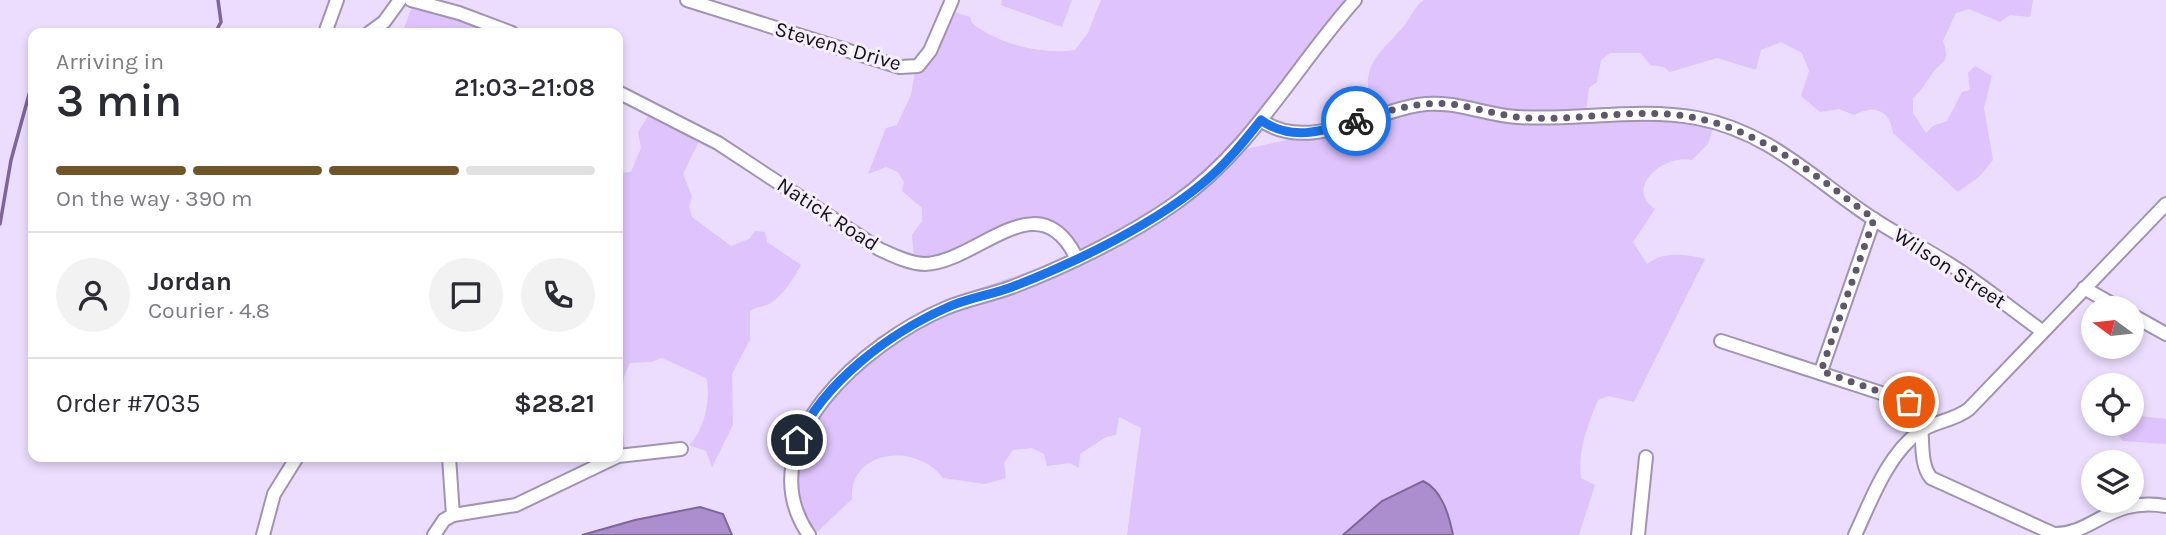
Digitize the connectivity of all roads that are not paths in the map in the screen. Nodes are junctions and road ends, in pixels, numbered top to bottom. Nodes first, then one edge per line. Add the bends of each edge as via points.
1 (337, 0) edge
2 (400, 0) edge
3 (411, 0) edge
4 (687, 0) edge
5 (952, 0) edge
6 (1355, 0) edge
7 (327, 28) edge
8 (376, 28) edge
9 (499, 28) edge
10 (623, 95) edge
11 (1261, 120) junction
12 (2166, 204) edge
13 (1874, 219) junction
14 (1076, 257) junction
15 (2084, 288) junction
16 (2098, 296) edge
17 (2144, 322) edge
18 (2042, 331) junction
19 (2166, 334) edge
20 (1721, 341) dead end
21 (1821, 371) junction
22 (1920, 431) junction
23 (681, 449) dead end
24 (623, 455) edge
25 (1646, 457) dead end
26 (294, 462) edge
27 (449, 462) edge
28 (605, 462) edge
29 (2166, 506) edge
30 (453, 515) junction
31 (263, 535) edge
32 (434, 535) edge
33 (809, 535) edge
34 (1638, 535) edge
35 (1855, 535) edge
36 (2054, 535) edge

1 - 7 street
2 - 8 street
3 - 9 street
4 - 5 street, Stevens Drive via 900,67 918,66 926,57
6 - 11 street
10 - 14 street, Natick Road via 718,143 897,257 924,264 953,258 1002,231 1032,224 1053,228 1069,242
11 - 13 street, Wilson Street via 1280,132 1310,132 1438,104 1513,117 1667,114 1698,118 1735,128 1804,166
11 - 14 street via 1212,176 1176,203
12 - 15 street
13 - 18 street, Wilson Street via 1957,269
13 - 21 street
14 - 33 street via 1012,287 937,313 865,360 831,392 800,433 792,457 792,496
15 - 16 street
15 - 18 street
17 - 19 street
18 - 22 street via 1962,415
20 - 21 street
21 - 22 street via 1913,404
22 - 35 street via 1890,466
22 - 36 street via 1925,469 1938,484
23 - 24 street
25 - 34 street
26 - 31 street via 274,494
27 - 30 street
28 - 30 street via 516,505
29 - 36 street via 2128,505 2071,533
30 - 32 street

